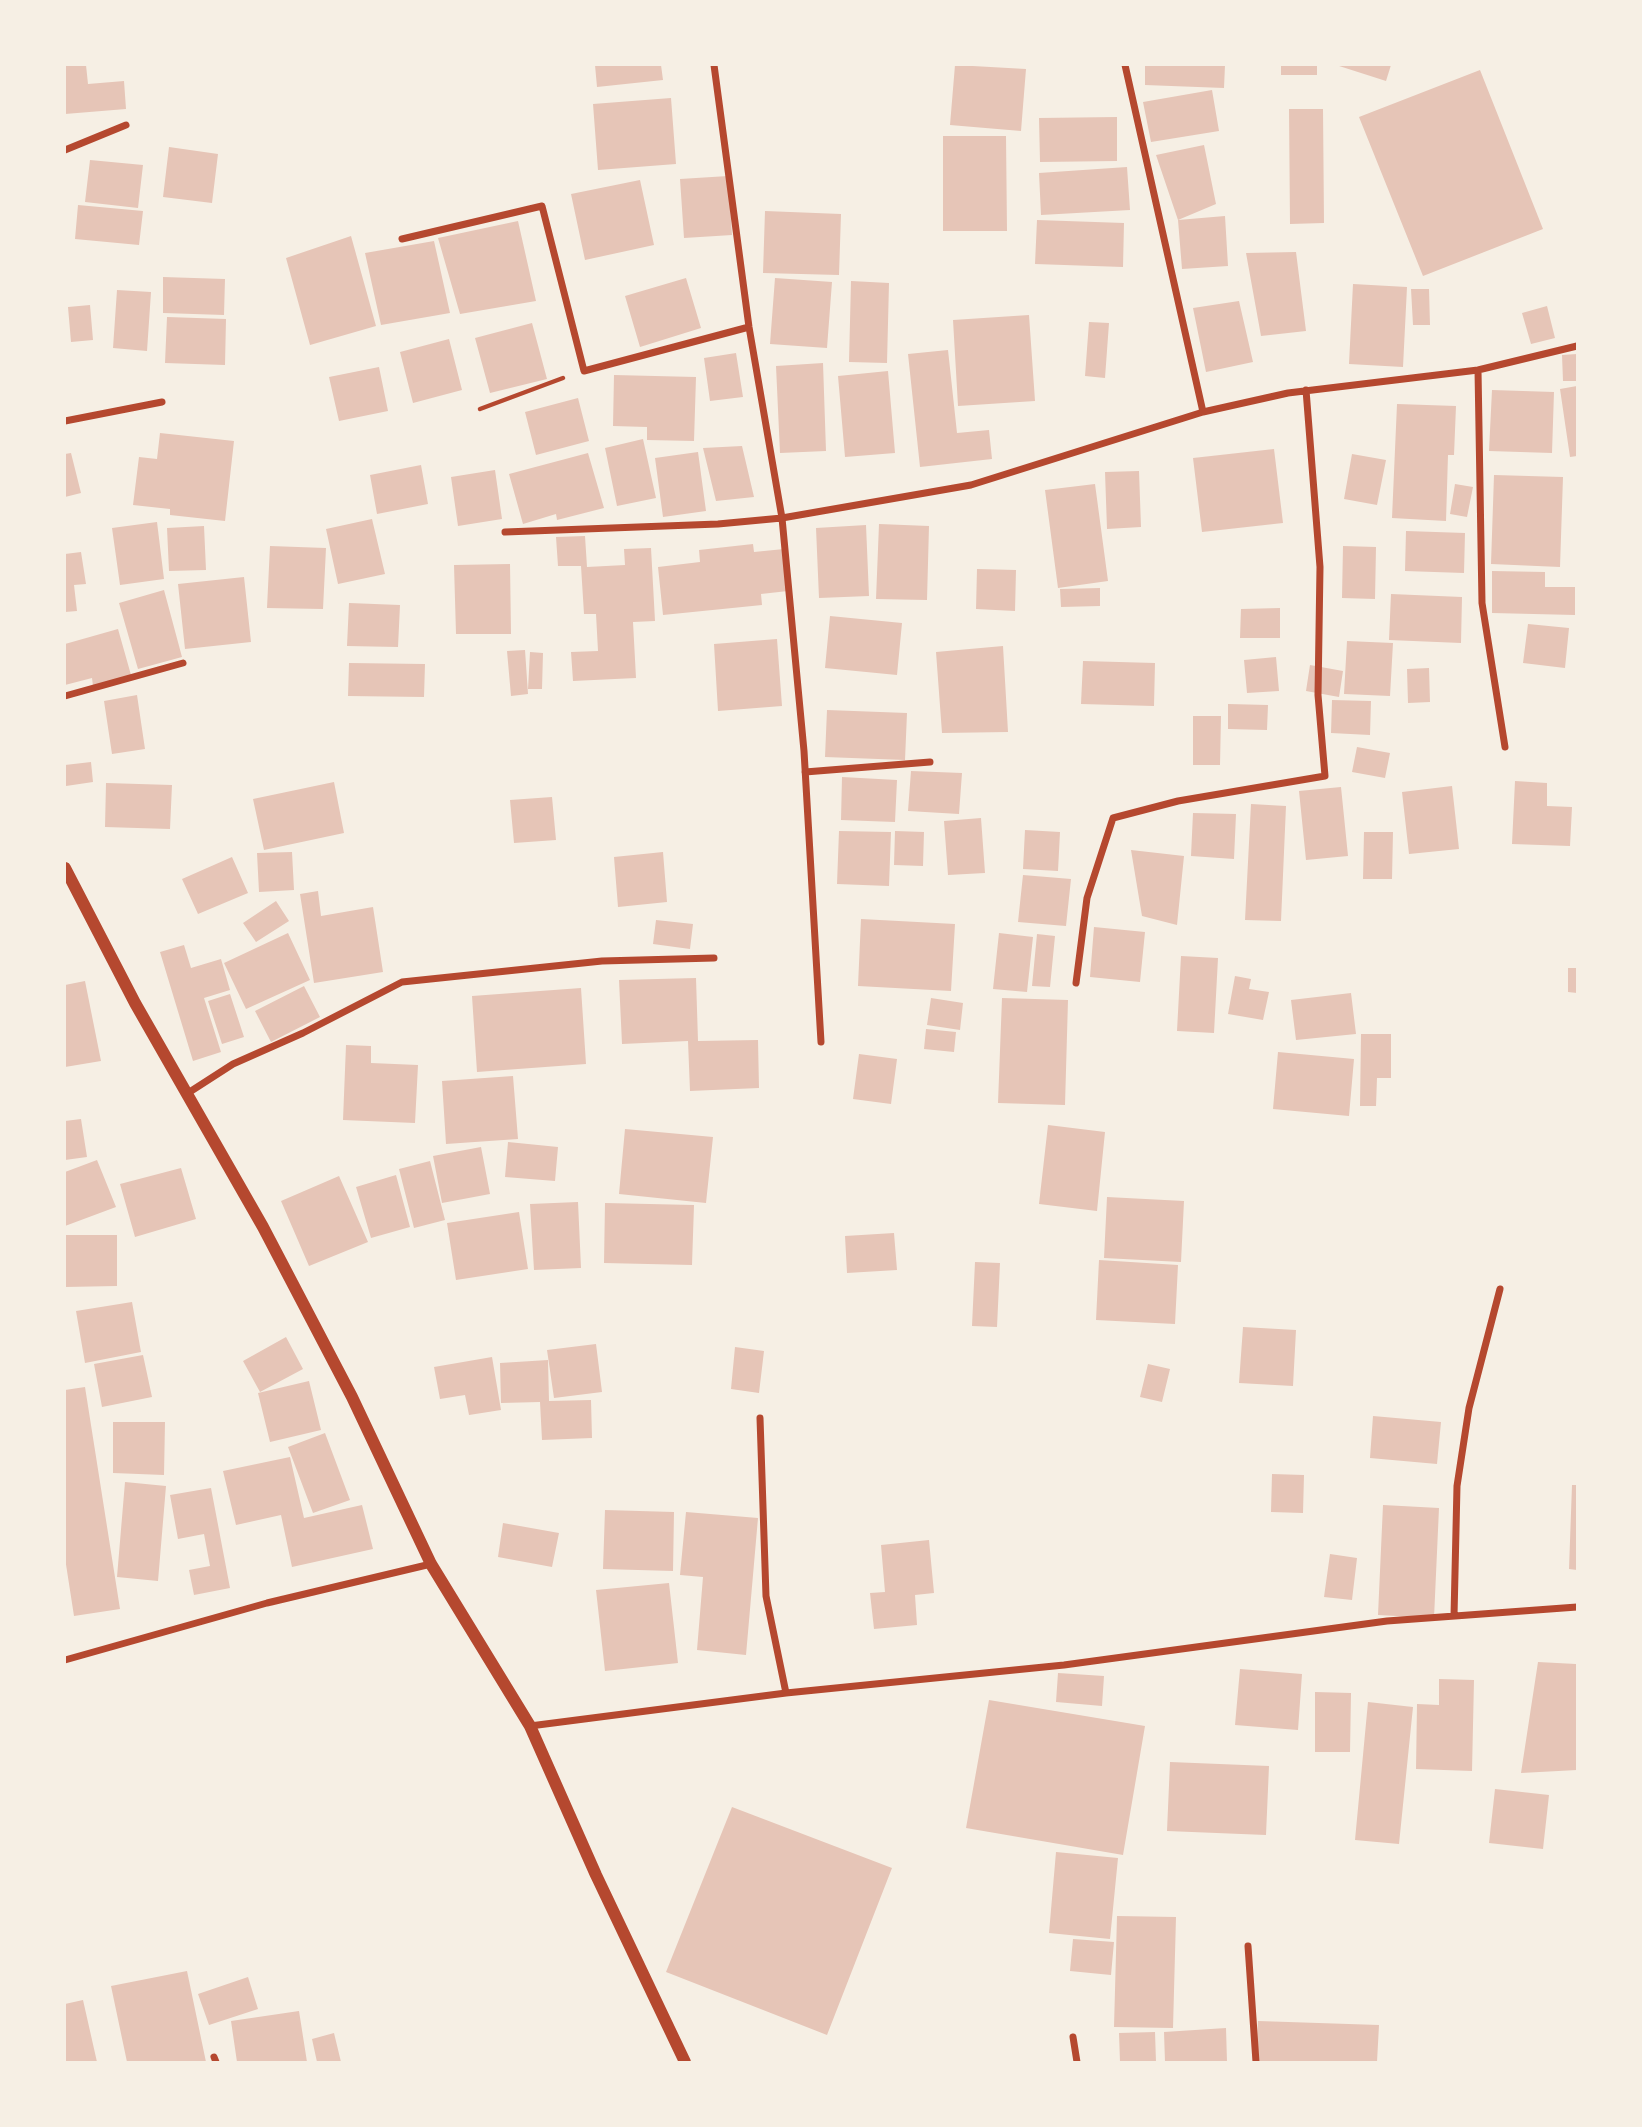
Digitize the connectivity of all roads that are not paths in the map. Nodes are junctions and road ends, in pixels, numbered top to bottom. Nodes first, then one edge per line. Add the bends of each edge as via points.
1 (714, 65) edge
2 (1125, 65) edge
3 (126, 125) dead end
4 (65, 149) edge
5 (402, 239) dead end
6 (749, 327) junction
7 (1577, 345) edge
8 (1478, 370) junction
9 (1306, 390) junction
10 (162, 402) dead end
11 (1203, 412) junction
12 (65, 421) edge
13 (782, 518) junction
14 (505, 532) dead end
15 (183, 663) dead end
16 (65, 696) edge
17 (1505, 747) dead end
18 (930, 762) dead end
19 (805, 772) junction
20 (65, 868) edge
21 (714, 958) dead end
22 (1076, 983) dead end
23 (821, 1042) dead end
24 (188, 1093) junction
25 (1500, 1289) dead end
26 (760, 1419) dead end
27 (431, 1564) junction
28 (1577, 1606) edge
29 (1454, 1616) junction
30 (65, 1660) edge
31 (786, 1693) junction
32 (530, 1726) junction
33 (1248, 1946) dead end
34 (1073, 2037) dead end
35 (685, 2062) edge
36 (1077, 2062) edge
37 (1256, 2062) edge

1 - 6 street
2 - 11 street
3 - 4 street
5 - 6 street via 542,206 584,371
6 - 13 street
7 - 8 street
8 - 9 street
8 - 17 street via 1482,603
9 - 11 street
9 - 22 street via 1320,567 1318,695 1325,776 1178,801 1113,818 1087,898
10 - 12 street
11 - 13 street via 971,485
13 - 14 street
13 - 19 street
15 - 16 street
18 - 19 street
19 - 23 street
20 - 24 street
21 - 24 street via 602,961 402,982 233,1063
24 - 27 street via 352,1397
25 - 29 street via 1469,1408 1457,1486
26 - 31 street via 766,1596
27 - 30 street via 267,1603
27 - 32 street
28 - 29 street
29 - 31 street via 1064,1665
31 - 32 street
32 - 35 street
33 - 37 street
34 - 36 street

